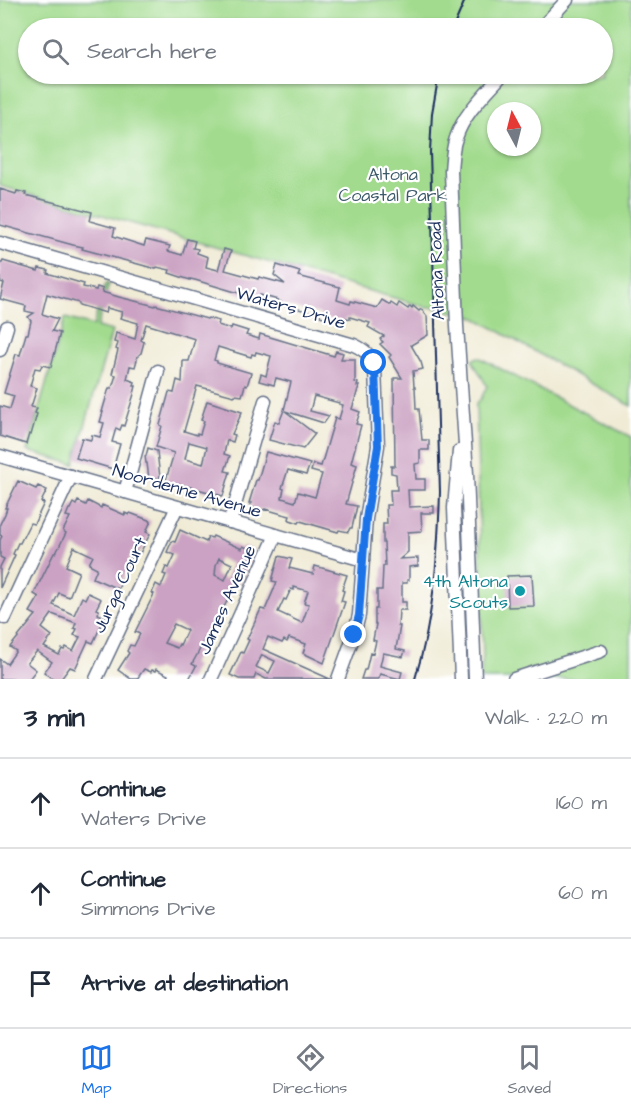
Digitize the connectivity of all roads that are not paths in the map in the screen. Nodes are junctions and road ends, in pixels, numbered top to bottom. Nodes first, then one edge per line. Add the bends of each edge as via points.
1 (567, 0) edge
2 (550, 18) edge
3 (494, 84) edge
4 (0, 243) edge
5 (7, 327) dead end
6 (0, 350) edge
7 (158, 371) dead end
8 (265, 401) dead end
9 (462, 411) junction
10 (0, 456) edge
11 (71, 476) junction
12 (125, 492) junction
13 (177, 507) junction
14 (230, 522) junction
15 (276, 535) junction
16 (363, 560) junction
17 (4, 618) dead end
18 (601, 651) dead end
19 (96, 679) edge
20 (211, 679) edge
21 (338, 679) edge
22 (461, 679) edge
23 (475, 679) edge
24 (514, 679) edge

1 - 2 street
3 - 9 street, Altona Road via 465,118 452,158
4 - 16 street, Waters Drive via 354,345 367,352 375,369 378,446
5 - 6 street
7 - 12 street
8 - 14 street
9 - 22 street, Altona Road via 454,508
9 - 23 street, Altona Road
10 - 11 street, Noordenne Avenue
11 - 12 street, Noordenne Avenue
11 - 17 street
12 - 13 street, Noordenne Avenue
13 - 14 street, Noordenne Avenue
13 - 19 street, Jurga Court
14 - 15 street, Noordenne Avenue
15 - 16 street, Noordenne Avenue
15 - 20 street, James Avenue
16 - 21 street, Waters Drive via 357,624
18 - 24 street

